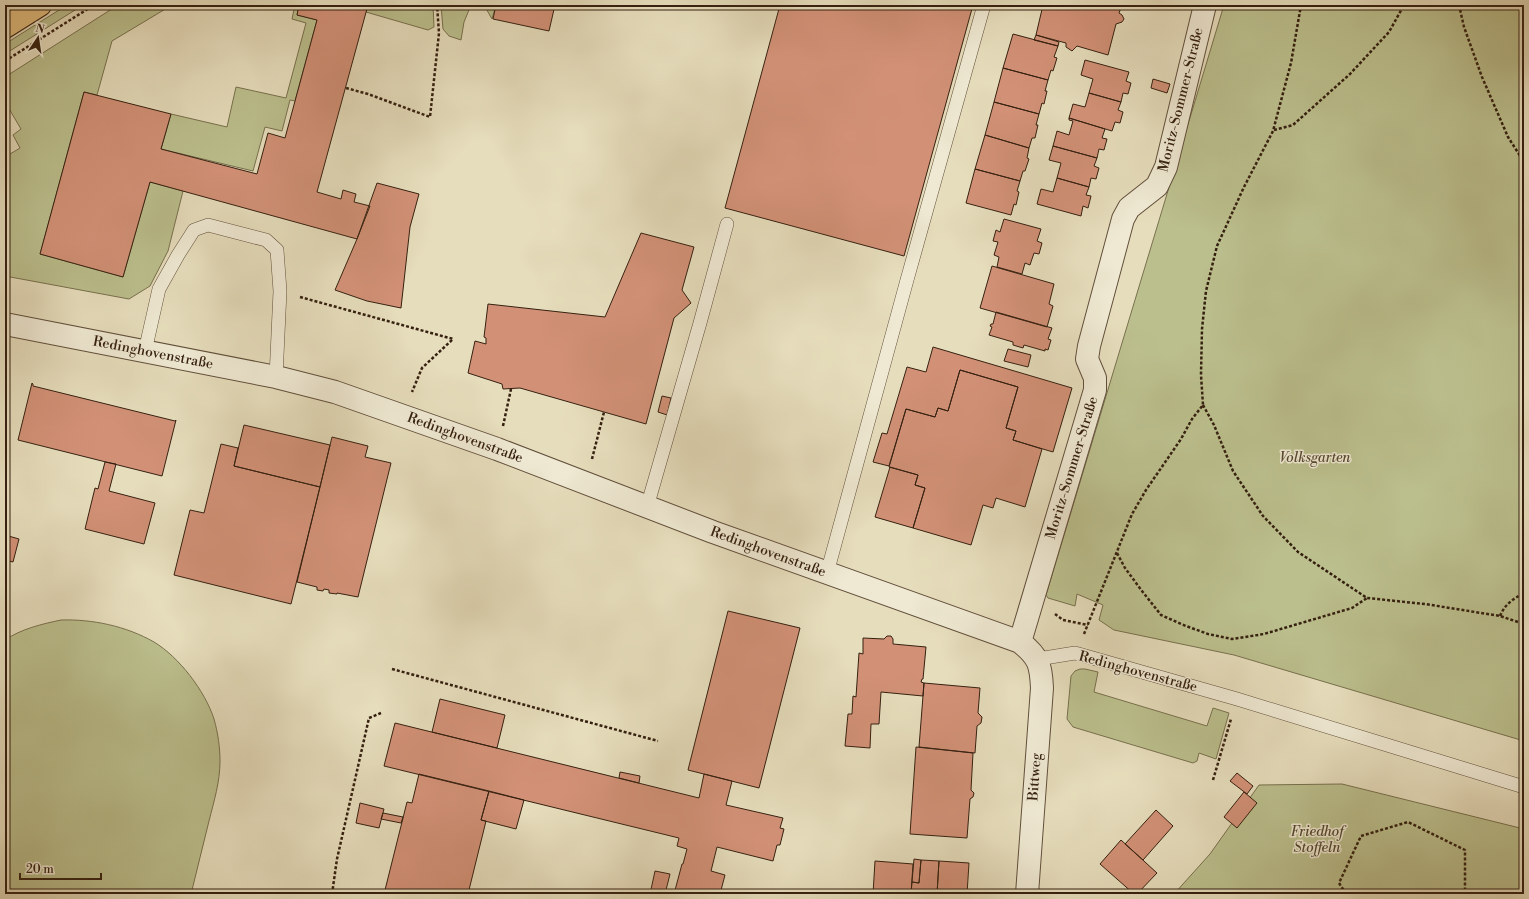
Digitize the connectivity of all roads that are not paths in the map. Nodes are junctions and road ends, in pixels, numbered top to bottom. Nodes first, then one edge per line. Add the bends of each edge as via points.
1 (40, 5) edge
2 (984, 5) edge
3 (1205, 5) edge
4 (5, 27) edge
5 (727, 224) dead end
6 (5, 324) edge
7 (145, 351) junction
8 (276, 377) junction
9 (647, 507) junction
10 (827, 573) junction
11 (1020, 642) junction
12 (1038, 659) junction
13 (1524, 787) edge
14 (1027, 894) edge

1 - 4 main road
2 - 10 lane
3 - 11 street, Moritz-Sommer-Straße via 1166,167 1157,186 1130,208 1123,219 1089,346 1087,360 1095,378 1095,390
5 - 9 lane
6 - 7 street, Redinghovenstraße
7 - 8 street, Redinghovenstraße
7 - 8 lane via 160,288 194,230 208,225 266,240 277,250 280,292
8 - 9 street, Redinghovenstraße via 335,392 402,414
9 - 10 street, Redinghovenstraße
10 - 11 street, Redinghovenstraße
11 - 12 street, Redinghovenstraße
12 - 13 lane, Redinghovenstraße via 1075,653 1237,699
12 - 14 street, Bittweg via 1042,688

